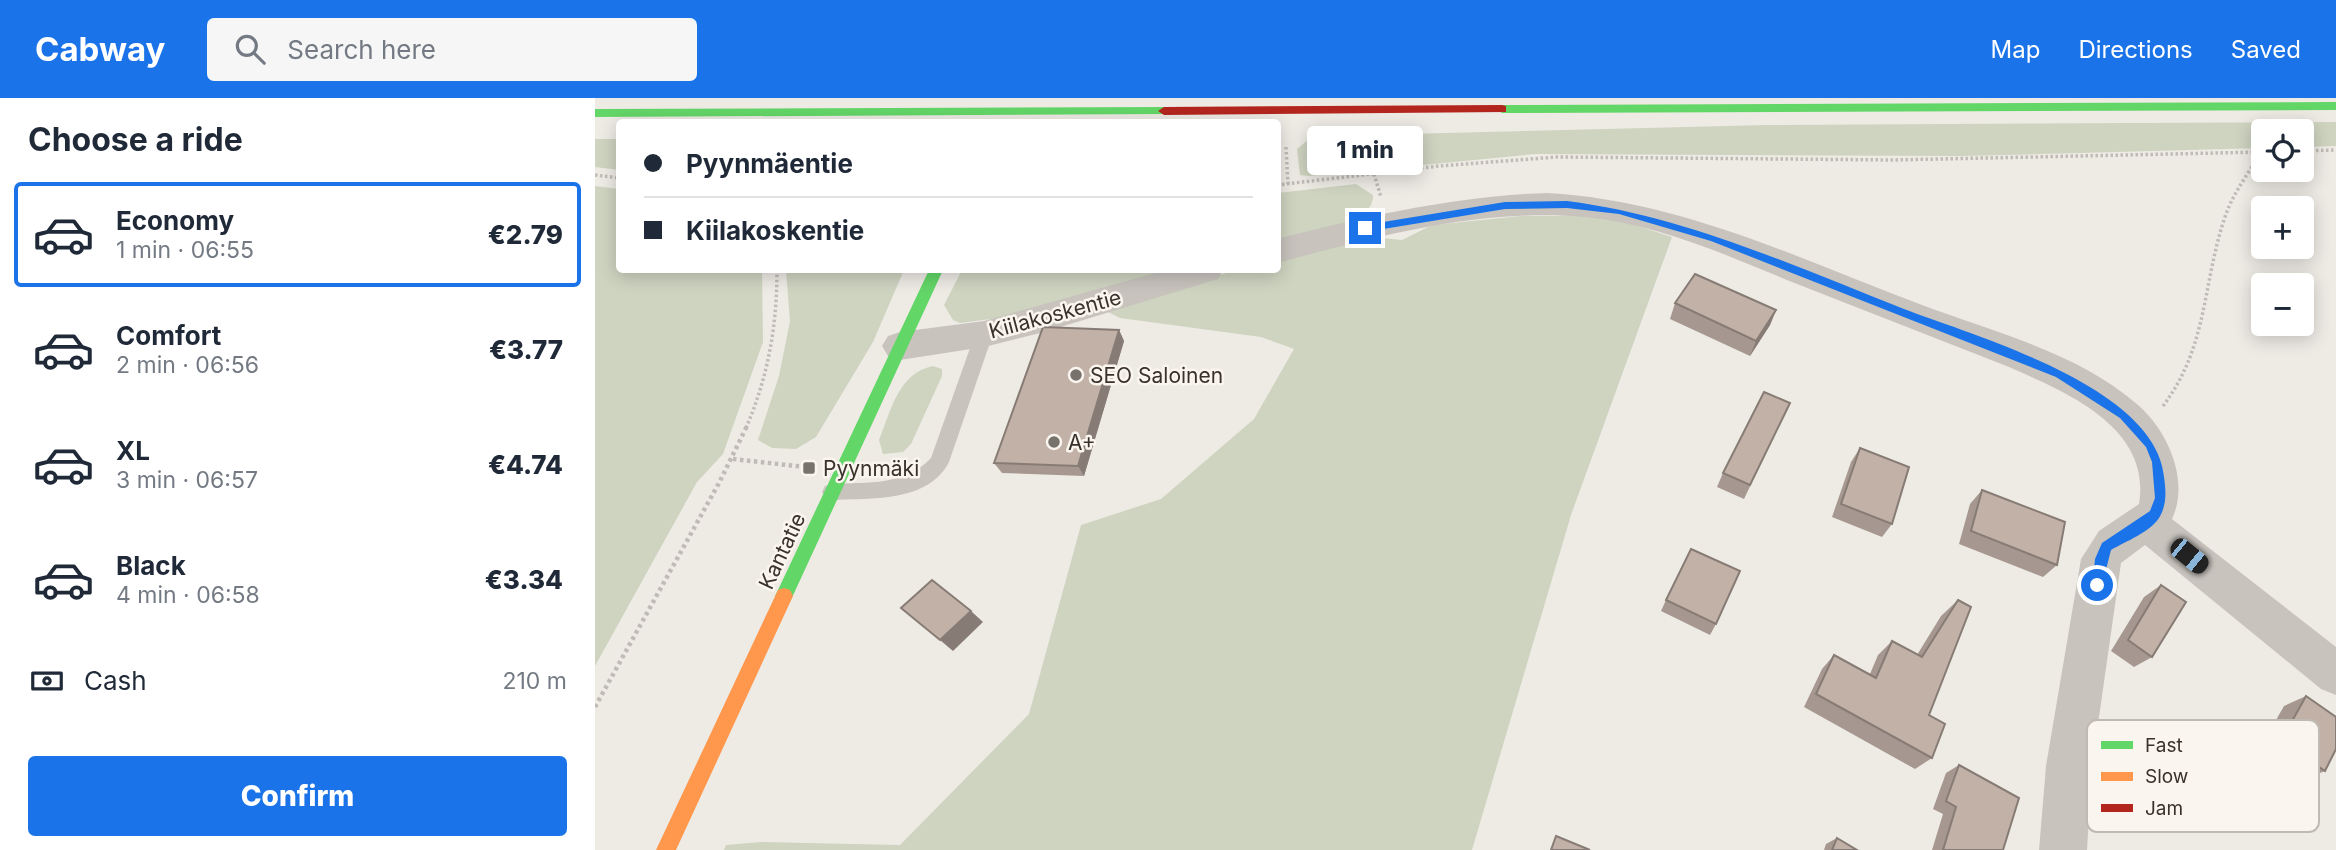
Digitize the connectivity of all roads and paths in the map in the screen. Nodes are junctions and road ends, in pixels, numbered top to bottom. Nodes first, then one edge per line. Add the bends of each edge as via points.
1 (2336, 106) edge
2 (595, 113) edge
3 (1007, 116) edge
4 (1286, 147) dead end
5 (2336, 150) edge
6 (2314, 151) edge
7 (2251, 152) edge
8 (2251, 171) edge
9 (595, 175) edge
10 (616, 178) edge
11 (1288, 184) junction
12 (1281, 185) edge
13 (1281, 250) edge
14 (777, 273) edge
15 (935, 273) edge
16 (1196, 273) edge
17 (984, 334) junction
18 (900, 346) junction
19 (2139, 431) junction
20 (733, 459) junction
21 (809, 468) dead end
22 (832, 492) junction
23 (2147, 523) junction
24 (2336, 674) edge
25 (595, 706) edge
26 (666, 850) edge
27 (2063, 850) edge

1 - 3 main road
2 - 3 main road
4 - 11 path
5 - 6 path
7 - 11 path via 1907,160 1557,157
8 - 19 path via 2227,211 2197,342 2172,395
9 - 10 path
11 - 12 path
13 - 19 street via 1387,223 1505,205 1560,204 1619,211 1714,238 2022,357 2103,399
14 - 20 path via 775,343
15 - 18 main road, Kantatie
16 - 17 street, Kiilakoskentie
17 - 18 street, Kiilakoskentie
17 - 22 lane via 939,462 929,476 903,487
18 - 22 main road, Kantatie
19 - 23 street via 2157,462 2160,498
20 - 21 path
20 - 25 path
22 - 26 main road, Kantatie
23 - 24 street
23 - 27 street via 2116,539 2101,559 2069,766

